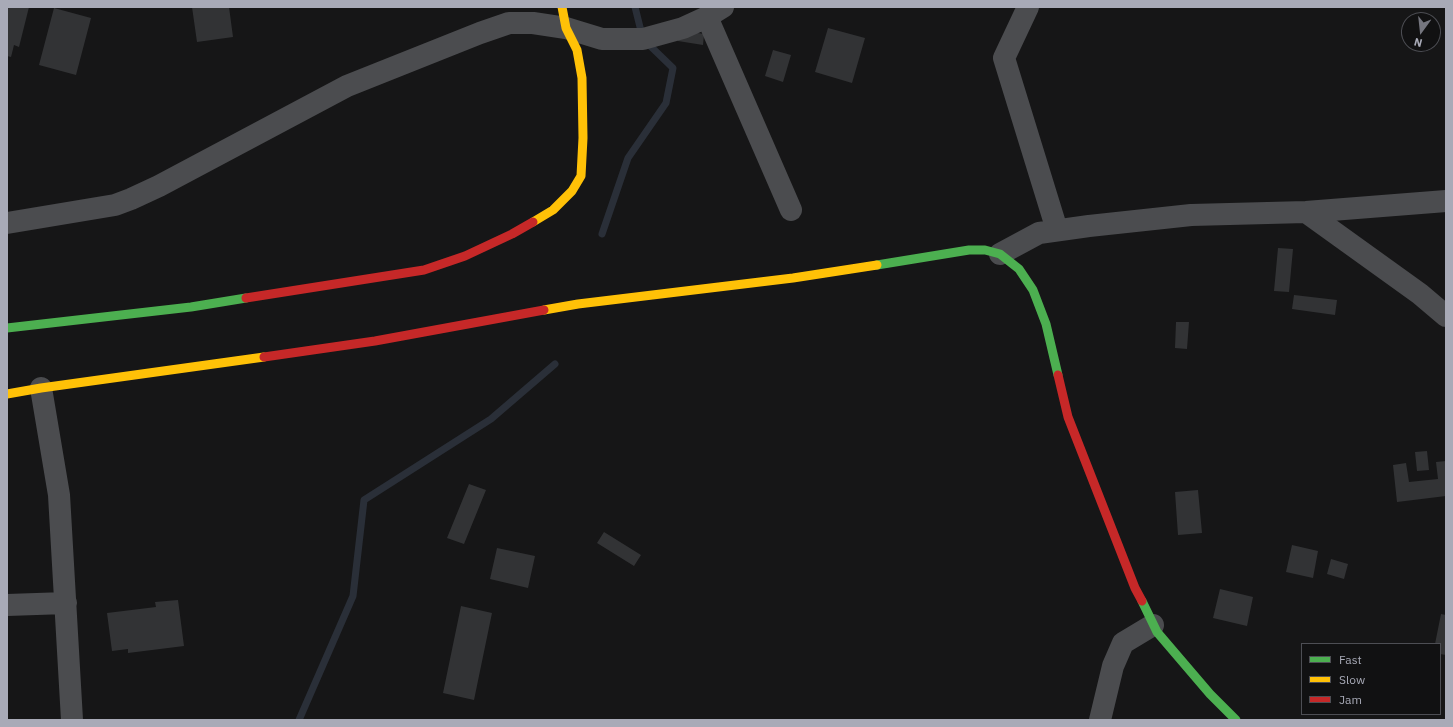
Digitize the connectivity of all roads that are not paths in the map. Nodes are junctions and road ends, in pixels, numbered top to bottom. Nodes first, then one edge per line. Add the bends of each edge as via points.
1 (562, 7) edge
2 (1028, 7) edge
3 (715, 12) edge
4 (566, 28) junction
5 (1446, 201) edge
6 (791, 210) dead end
7 (1306, 212) junction
8 (7, 223) edge
9 (1057, 230) junction
10 (1000, 254) junction
11 (1446, 316) edge
12 (7, 328) edge
13 (41, 388) junction
14 (7, 394) edge
15 (66, 603) junction
16 (7, 605) edge
17 (1153, 625) junction
18 (72, 720) edge
19 (1100, 720) edge
20 (1236, 720) edge

1 - 4 street
2 - 9 street via 1004,58
3 - 4 street via 683,28 644,39 602,39
3 - 6 street
4 - 8 street via 533,23 508,24 480,33 346,86 131,199 115,205
4 - 12 street via 577,50 582,78 581,176 572,191 553,210 512,234 465,256 424,270 191,307
5 - 7 street
7 - 9 street via 1191,215
7 - 11 street via 1420,294
9 - 10 street via 1039,233
10 - 13 street via 985,250 969,250 793,278 578,304 375,341
10 - 17 street via 1019,269 1033,290 1046,324 1068,417 1135,588
13 - 14 street
13 - 15 street via 59,495
15 - 16 street
15 - 18 street
17 - 19 street via 1124,643 1113,666
17 - 20 street via 1200,683

